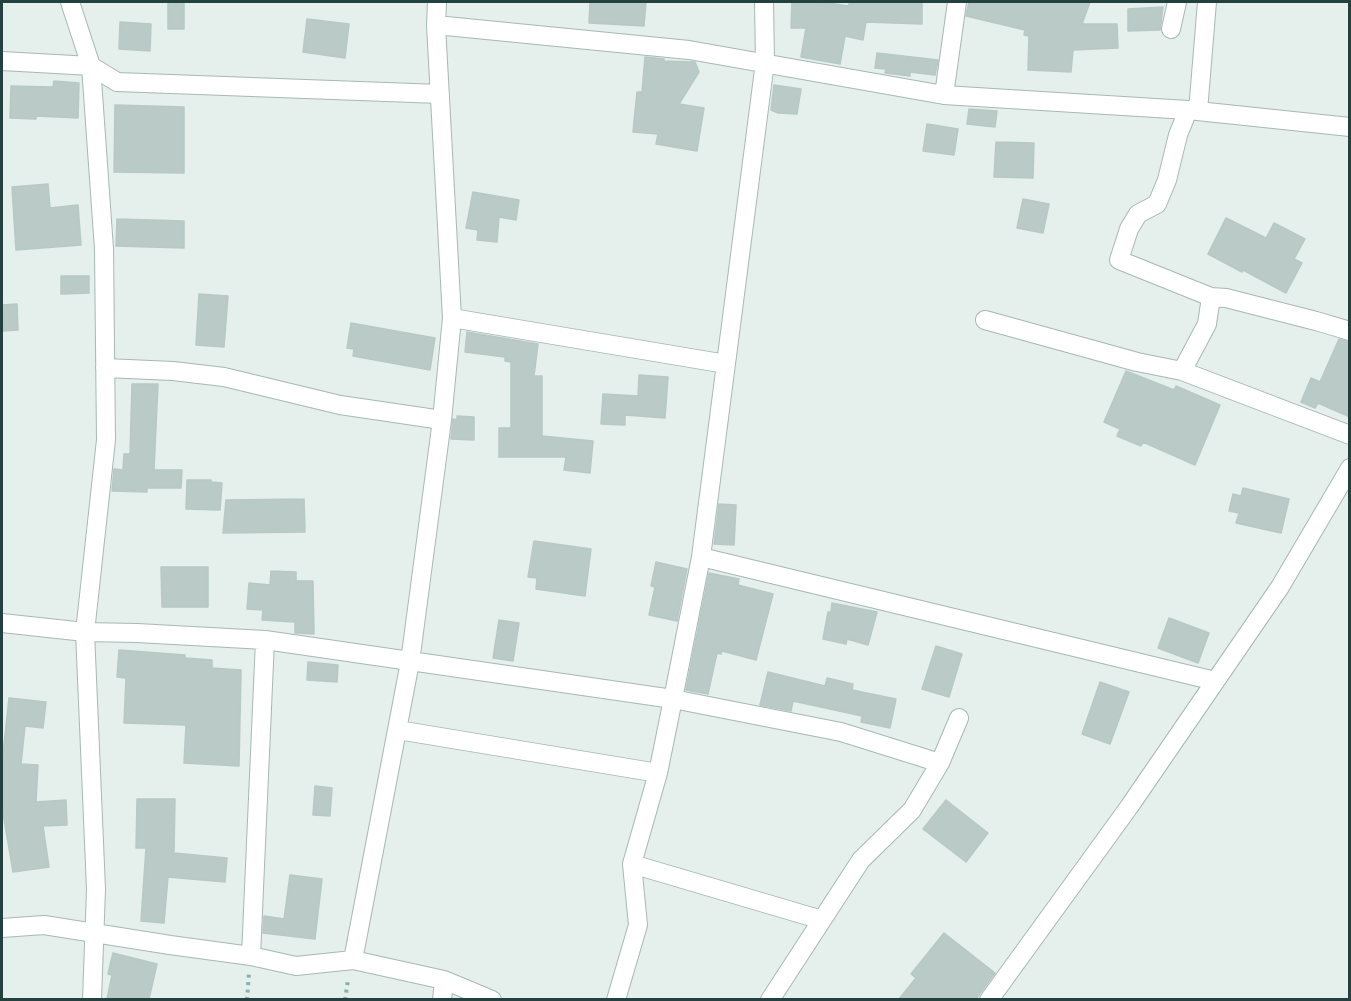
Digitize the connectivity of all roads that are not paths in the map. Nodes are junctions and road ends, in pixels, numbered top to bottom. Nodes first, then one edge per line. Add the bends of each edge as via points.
1 (70, 2) edge
2 (436, 2) edge
3 (764, 2) edge
4 (957, 2) edge
5 (1177, 2) edge
6 (1207, 2) edge
7 (436, 25) junction
8 (1171, 29) dead end
9 (2, 61) edge
10 (765, 62) junction
11 (91, 66) junction
12 (440, 94) junction
13 (944, 95) junction
14 (1193, 111) junction
15 (1350, 127) edge
16 (1211, 297) junction
17 (452, 318) junction
18 (985, 320) dead end
19 (1350, 331) edge
20 (726, 364) junction
21 (105, 368) junction
22 (1182, 371) junction
23 (442, 420) junction
24 (1350, 435) edge
25 (1350, 468) edge
26 (701, 557) junction
27 (2, 623) edge
28 (85, 632) junction
29 (265, 640) junction
30 (410, 662) junction
31 (1215, 681) junction
32 (673, 699) junction
33 (959, 718) dead end
34 (398, 730) junction
35 (940, 763) junction
36 (658, 773) junction
37 (632, 864) junction
38 (822, 920) junction
39 (2, 928) edge
40 (95, 932) junction
41 (251, 956) junction
42 (353, 960) junction
43 (444, 980) junction
44 (92, 999) edge
45 (442, 999) edge
46 (492, 999) edge
47 (616, 999) edge
48 (770, 999) edge
49 (988, 999) edge

1 - 11 street
2 - 7 street
3 - 10 street
4 - 13 street
5 - 8 street
6 - 14 street
7 - 10 street via 606,40
7 - 12 street
9 - 11 street
10 - 13 street
10 - 20 street
11 - 12 street via 117,82
11 - 21 street via 104,249
12 - 17 street
13 - 14 street
14 - 15 street
14 - 16 street via 1178,135 1157,204 1138,214 1119,260
16 - 19 street
16 - 22 street via 1207,324
17 - 20 street
17 - 23 street
18 - 22 street
20 - 26 street
21 - 23 street via 224,378 340,405
21 - 28 street via 106,440
22 - 24 street
23 - 30 street
25 - 31 street via 1280,587
26 - 31 street
26 - 32 street
27 - 28 street
28 - 29 street
28 - 40 street
29 - 30 street
29 - 41 street
30 - 32 street
30 - 34 street
31 - 49 street via 1129,807
32 - 35 street via 841,732
32 - 36 street
33 - 35 street
34 - 36 street
34 - 42 street
35 - 38 street via 912,810 861,860
36 - 37 street
37 - 38 street
37 - 47 street via 638,925
38 - 48 street
39 - 40 street via 44,925
40 - 41 street
40 - 44 street
41 - 42 street via 296,966
42 - 43 street
43 - 45 street
43 - 46 street

